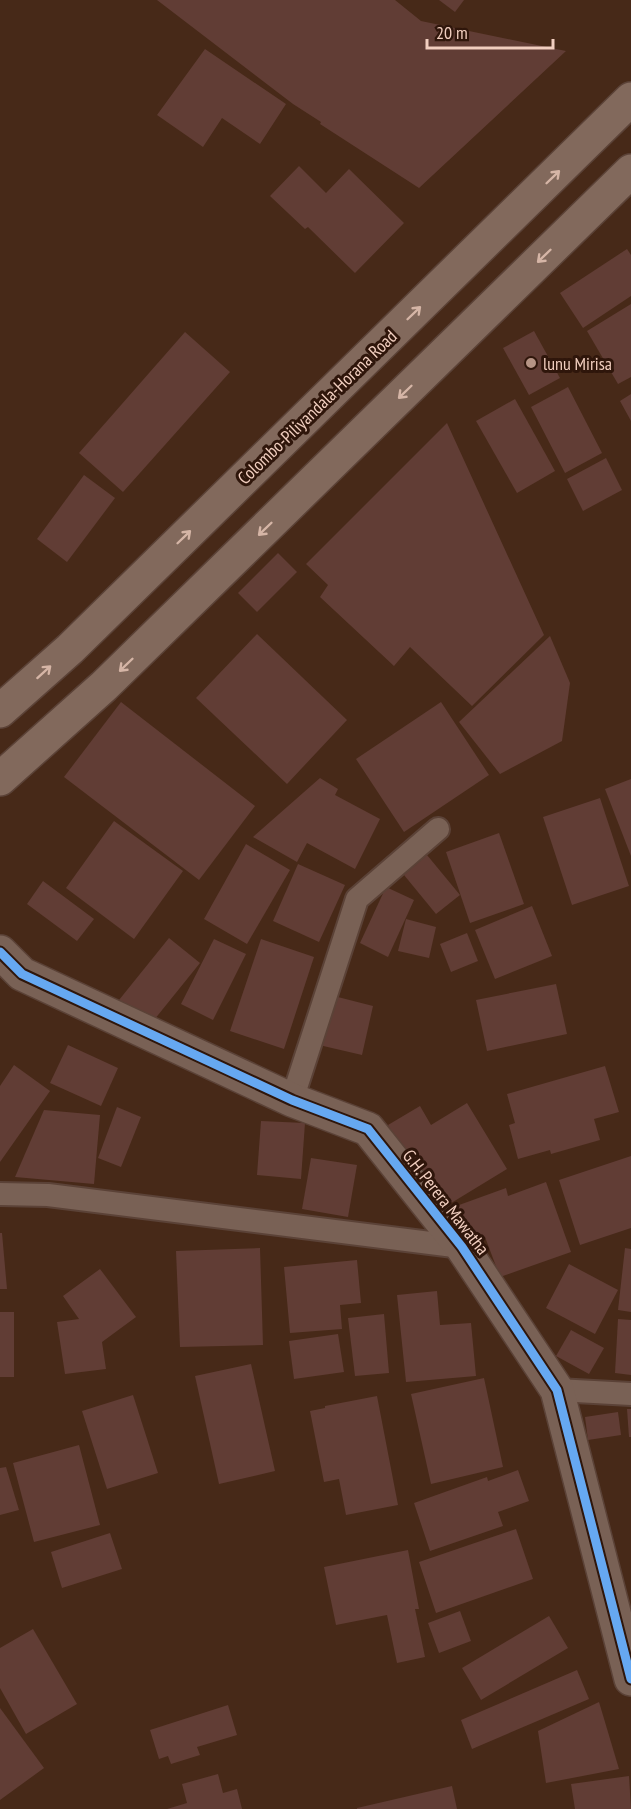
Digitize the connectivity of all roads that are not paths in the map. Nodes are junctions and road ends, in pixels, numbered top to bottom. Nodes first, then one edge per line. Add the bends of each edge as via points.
1 (631, 99) edge
2 (597, 134) junction
3 (631, 169) edge
4 (0, 711) edge
5 (0, 778) edge
6 (438, 829) dead end
7 (0, 952) edge
8 (292, 1100) junction
9 (0, 1194) edge
10 (462, 1247) junction
11 (557, 1390) junction
12 (631, 1394) edge
13 (631, 1679) edge

1 - 2 main road, Colombo-Piliyandala-Horana Road
2 - 3 main road
4 -> 2 main road, Colombo-Piliyandala-Horana Road via 70,649
3 -> 5 main road via 104,686
6 - 8 lane via 357,899
7 - 8 street, G.H. Perera Mawatha via 22,974
8 - 10 street, G.H. Perera Mawatha via 368,1129
9 - 10 lane via 48,1195
10 - 11 street, G.H. Perera Mawatha
11 - 12 lane
11 - 13 street, G.H. Perera Mawatha

